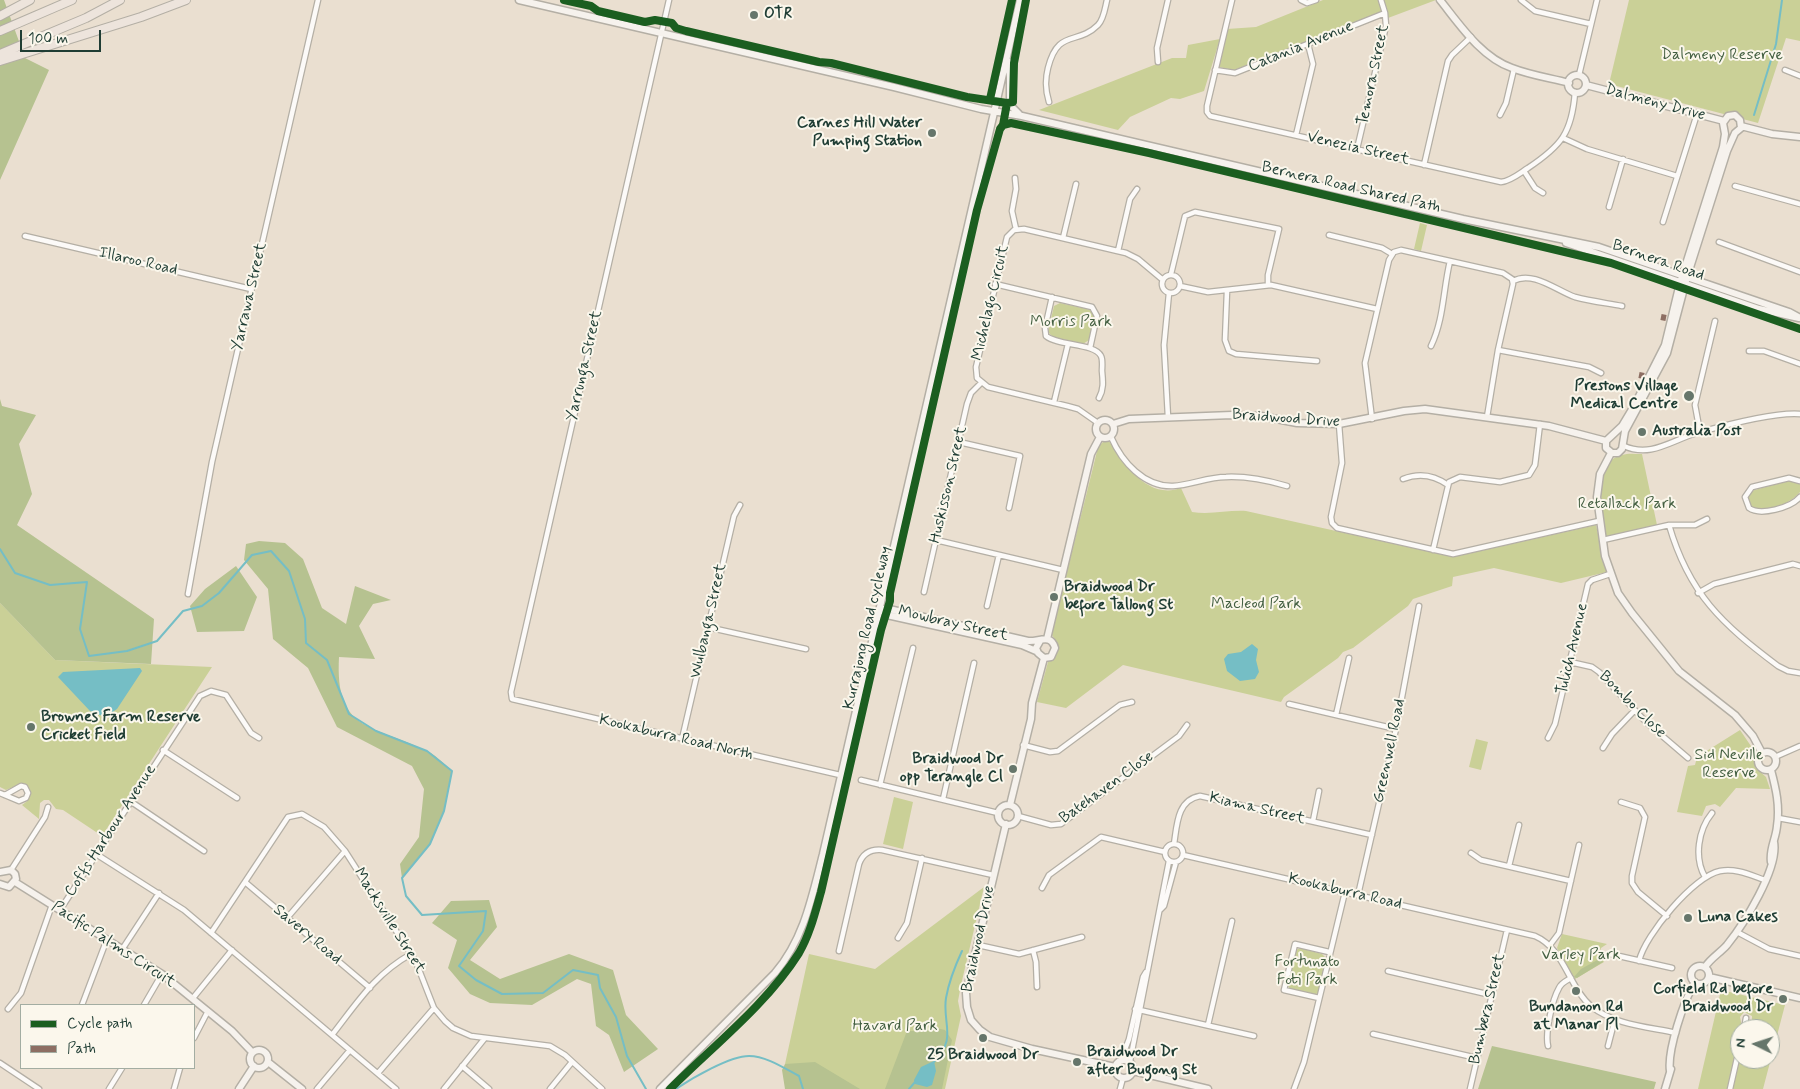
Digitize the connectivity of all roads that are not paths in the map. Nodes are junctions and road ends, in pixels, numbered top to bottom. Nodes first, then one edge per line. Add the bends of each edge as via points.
1 (30, 0) edge
2 (72, 0) edge
3 (120, 0) edge
4 (186, 0) edge
5 (318, 0) edge
6 (519, 0) edge
7 (669, 0) edge
8 (1020, 0) edge
9 (1107, 0) edge
10 (1168, 0) edge
11 (1232, 0) edge
12 (1301, 0) edge
13 (1316, 0) edge
14 (1381, 0) edge
15 (1440, 0) edge
16 (1521, 0) edge
17 (1597, 0) edge
18 (1385, 13) junction
19 (0, 16) edge
20 (1591, 24) junction
21 (0, 30) edge
22 (661, 32) junction
23 (1471, 37) junction
24 (1308, 44) junction
25 (0, 54) edge
26 (1007, 56) junction
27 (0, 61) edge
28 (1158, 62) dead end
29 (1514, 69) junction
30 (1215, 70) junction
31 (1785, 70) dead end
32 (1579, 75) junction
33 (1800, 76) edge
34 (1569, 83) junction
35 (1586, 85) junction
36 (1575, 92) junction
37 (1049, 102) dead end
38 (994, 112) junction
39 (1696, 114) junction
40 (1500, 115) dead end
41 (1022, 116) junction
42 (1724, 125) junction
43 (1741, 126) junction
44 (1736, 132) junction
45 (1296, 135) junction
46 (1800, 137) edge
47 (1564, 138) junction
48 (1358, 149) junction
49 (1623, 159) junction
50 (1424, 165) junction
51 (1524, 170) junction
52 (1677, 176) junction
53 (1015, 178) dead end
54 (1076, 184) dead end
55 (1735, 186) dead end
56 (1136, 189) dead end
57 (1543, 193) dead end
58 (1800, 204) edge
59 (1609, 206) dead end
60 (1663, 222) dead end
61 (1016, 229) junction
62 (1328, 235) dead end
63 (25, 236) dead end
64 (1064, 238) junction
65 (1560, 241) junction
66 (1718, 242) dead end
67 (1118, 251) junction
68 (1392, 254) junction
69 (1450, 261) junction
70 (1800, 272) edge
71 (1172, 274) junction
72 (1685, 276) junction
73 (1163, 280) junction
74 (1513, 281) junction
75 (995, 284) junction
76 (1683, 284) junction
77 (1268, 285) junction
78 (1180, 286) junction
79 (251, 289) junction
80 (1227, 291) junction
81 (1169, 293) junction
82 (1052, 297) junction
83 (1622, 306) dead end
84 (1377, 309) junction
85 (1800, 318) edge
86 (1715, 321) dead end
87 (1068, 344) junction
88 (1431, 346) dead end
89 (1090, 348) junction
90 (1498, 350) junction
91 (1749, 351) dead end
92 (1317, 361) dead end
93 (1800, 364) edge
94 (1601, 373) dead end
95 (980, 383) junction
96 (1099, 398) dead end
97 (1054, 402) junction
98 (1800, 414) edge
99 (1168, 417) junction
100 (1487, 417) junction
101 (1372, 419) junction
102 (1098, 423) junction
103 (1114, 424) junction
104 (1339, 424) junction
105 (1540, 424) junction
106 (1700, 432) junction
107 (1614, 435) junction
108 (1100, 437) junction
109 (1111, 437) junction
110 (1606, 441) junction
111 (959, 442) junction
112 (1623, 444) junction
113 (1611, 453) junction
114 (1403, 479) dead end
115 (1800, 481) edge
116 (1448, 485) junction
117 (1287, 486) dead end
118 (1800, 497) edge
119 (740, 505) dead end
120 (1009, 508) dead end
121 (1707, 519) dead end
122 (1600, 521) junction
123 (1669, 525) junction
124 (936, 540) junction
125 (1602, 540) junction
126 (1433, 550) junction
127 (999, 555) junction
128 (1800, 566) edge
129 (1063, 570) junction
130 (1610, 574) junction
131 (924, 592) dead end
132 (1698, 593) junction
133 (188, 594) dead end
134 (987, 606) dead end
135 (1419, 606) dead end
136 (880, 609) junction
137 (707, 627) junction
138 (1047, 639) junction
139 (1040, 640) junction
140 (913, 648) dead end
141 (806, 649) dead end
142 (1036, 651) junction
143 (1044, 658) junction
144 (1349, 658) dead end
145 (1570, 662) junction
146 (974, 663) dead end
147 (1800, 673) edge
148 (512, 699) joint
149 (1132, 702) dead end
150 (1289, 704) dead end
151 (1635, 710) junction
152 (1336, 715) junction
153 (1187, 725) dead end
154 (1396, 729) junction
155 (259, 738) dead end
156 (1548, 738) dead end
157 (682, 739) junction
158 (1023, 745) junction
159 (1800, 746) edge
160 (1603, 748) dead end
161 (163, 750) junction
162 (1762, 753) junction
163 (1775, 756) junction
164 (1688, 758) dead end
165 (1771, 770) junction
166 (840, 775) junction
167 (861, 780) dead end
168 (880, 785) junction
169 (1319, 791) dead end
170 (2, 794) edge
171 (237, 798) dead end
172 (943, 799) junction
173 (130, 801) junction
174 (1621, 802) dead end
175 (1010, 805) junction
176 (48, 806) dead end
177 (998, 813) junction
178 (1712, 813) dead end
179 (1018, 816) junction
180 (1778, 818) junction
181 (1313, 821) junction
182 (1800, 822) edge
183 (1006, 824) junction
184 (1519, 825) dead end
185 (1372, 835) junction
186 (1174, 844) junction
187 (1579, 845) dead end
188 (204, 851) dead end
189 (345, 851) junction
190 (1165, 852) junction
191 (1471, 853) dead end
192 (96, 854) junction
193 (1183, 855) junction
194 (922, 858) junction
195 (1169, 861) junction
196 (1176, 862) junction
197 (1509, 866) junction
198 (11, 870) junction
199 (0, 872) edge
200 (993, 875) junction
201 (1705, 877) junction
202 (1765, 880) junction
203 (1572, 881) junction
204 (15, 882) junction
205 (245, 882) junction
206 (0, 886) edge
207 (1042, 888) dead end
208 (1345, 892) junction
209 (159, 894) junction
210 (1358, 896) junction
211 (52, 905) junction
212 (60, 910) junction
213 (1160, 910) junction
214 (1667, 916) junction
215 (287, 918) junction
216 (1232, 921) dead end
217 (1507, 930) junction
218 (1737, 932) junction
219 (211, 933) junction
220 (1082, 937) dead end
221 (898, 938) dead end
222 (107, 939) junction
223 (978, 945) junction
224 (1550, 945) junction
225 (123, 948) junction
226 (232, 950) junction
227 (1033, 950) junction
228 (839, 951) dead end
229 (1329, 952) junction
230 (411, 954) junction
231 (1610, 954) dead end
232 (1800, 956) edge
233 (1639, 961) junction
234 (1705, 967) junction
235 (1672, 968) dead end
236 (1388, 971) dead end
237 (162, 974) junction
238 (1710, 977) junction
239 (1571, 978) junction
240 (1695, 982) junction
241 (1037, 987) dead end
242 (370, 988) junction
243 (1491, 995) junction
244 (193, 998) junction
245 (1319, 998) junction
246 (1800, 998) edge
247 (82, 1004) edge
248 (145, 1004) edge
249 (434, 1008) junction
250 (1138, 1009) junction
251 (8, 1010) dead end
252 (208, 1011) junction
253 (1615, 1019) junction
254 (1208, 1025) junction
255 (1676, 1033) junction
256 (1373, 1034) dead end
257 (332, 1035) junction
258 (195, 1036) edge
259 (1254, 1036) dead end
260 (485, 1038) junction
261 (1548, 1046) dead end
262 (1608, 1046) dead end
263 (350, 1050) junction
264 (252, 1052) junction
265 (1476, 1058) junction
266 (1121, 1060) junction
267 (1130, 1061) junction
268 (268, 1062) junction
269 (572, 1062) junction
270 (0, 1063) edge
271 (254, 1066) junction
272 (462, 1066) junction
273 (1115, 1067) junction
274 (121, 1069) edge
275 (180, 1069) edge
276 (1735, 1069) edge
277 (1134, 1071) junction
278 (378, 1073) junction
279 (1123, 1078) junction
280 (39, 1089) edge
281 (109, 1089) edge
282 (174, 1089) edge
283 (239, 1089) edge
284 (302, 1089) edge
285 (317, 1089) edge
286 (396, 1089) edge
287 (444, 1089) edge
288 (489, 1089) edge
289 (550, 1089) edge
290 (602, 1089) edge
291 (660, 1089) edge
292 (1120, 1089) edge
293 (1208, 1089) edge
294 (1294, 1089) edge
295 (1470, 1089) edge
296 (1665, 1089) edge
297 (1730, 1089) edge

1 - 19 highway
2 - 21 highway
3 - 25 highway
4 - 27 highway
5 - 79 street, Yarrawa Street
6 - 22 street, Bernera Road
7 - 22 street, Yarrunga Street
8 - 26 street
9 - 37 street via 1103,18 1097,27 1059,44 1052,52 1045,84
10 - 28 street via 1157,48
11 - 30 street, Venezia Street
12 - 13 street via 1307,3
14 - 18 street, Temora Street
15 - 23 street
16 - 20 street via 1535,11
17 - 20 street
18 - 24 street, Catania Avenue
18 - 48 street, Temora Street via 1385,30
20 - 32 street
22 - 38 street, Bernera Road
22 - 148 street, Yarrunga Street via 511,692
23 - 29 street via 1489,56
23 - 50 street via 1448,61
24 - 30 street, Catania Avenue via 1235,73
24 - 45 street via 1313,64
26 - 38 street
26 - 41 street via 1010,105
29 - 34 street
29 - 40 street
30 - 45 street, Venezia Street via 1208,114
31 - 33 street
32 - 34 street via 1572,77
32 - 35 street
34 - 36 street
35 - 36 street via 1582,91
35 - 39 street, Dalmeny Drive
36 - 47 street
38 - 41 street, Bernera Road
38 - 136 street
39 - 42 street, Dalmeny Drive
39 - 52 street
41 - 65 street, Bernera Road
42 - 43 street via 1728,116 1735,115
42 - 44 street via 1728,132
42 - 72 street via 1723,147
43 - 44 street
43 - 46 street
44 - 72 street
45 - 48 street, Venezia Street
47 - 49 street via 1586,149
47 - 51 street, Venezia Street via 1555,150
48 - 50 street, Venezia Street
49 - 52 street
49 - 59 street
50 - 51 street, Venezia Street via 1501,182
51 - 57 street via 1533,185
52 - 60 street
53 - 61 street via 1012,212
54 - 64 street
55 - 58 street
56 - 67 street via 1130,199
61 - 64 street, Michelago Circuit
61 - 75 street, Michelago Circuit via 1007,237
62 - 68 street via 1382,248
63 - 79 street, Illaroo Road
64 - 67 street, Michelago Circuit
65 - 72 street, Bernera Road via 1598,247
65 - 76 street, Bernera Road
66 - 70 street
67 - 73 street, Michelago Circuit via 1134,257
68 - 69 street via 1403,250
68 - 84 street
69 - 74 street via 1504,273
69 - 88 street via 1442,313
71 - 73 street
71 - 77 street via 1184,219 1188,213 1195,212 1279,229
71 - 78 street via 1179,279
72 - 76 street
72 - 85 street, Bernera Road
73 - 81 street via 1162,286
74 - 83 street via 1529,279 1575,297
74 - 90 street
75 - 82 street
75 - 95 street, Michelago Circuit via 975,370
76 - 85 street, Bernera Road via 1759,309
76 - 107 street via 1662,351 1634,406
76 - 112 street via 1667,353 1625,431
77 - 80 street
77 - 84 street
78 - 80 street via 1204,292
78 - 81 street via 1177,291
79 - 133 street, Yarrawa Street via 212,462
80 - 92 street via 1225,340 1229,351
81 - 99 street via 1164,345
82 - 87 street via 1045,334
82 - 89 street via 1094,309 1096,318
84 - 101 street via 1365,364
86 - 106 street via 1695,405
87 - 89 street
87 - 97 street
89 - 96 street via 1101,358 1103,388
90 - 94 street via 1588,367
90 - 100 street
91 - 93 street via 1764,351
95 - 97 street, Michelago Circuit
95 - 111 street, Huskisson Street via 970,396
97 - 102 street, Michelago Circuit via 1078,410
98 - 106 street via 1782,414
99 - 103 street, Braidwood Drive via 1125,420
99 - 104 street, Braidwood Drive via 1232,414 1297,423
100 - 101 street, Braidwood Drive via 1419,409
100 - 105 street, Braidwood Drive
101 - 104 street, Braidwood Drive
102 - 103 street via 1105,420
102 - 108 street via 1096,432
103 - 109 street
104 - 126 street via 1342,463 1331,517 1333,525
105 - 110 street, Braidwood Drive
105 - 116 street via 1535,465 1529,474 1500,482 1458,477
106 - 112 street via 1657,449 1640,450
107 - 110 street
107 - 112 street via 1620,436
108 - 109 street
108 - 129 street via 1091,454
109 - 117 street via 1137,473 1158,484 1174,486 1232,476 1259,478
110 - 113 street via 1606,448
111 - 120 street via 1020,456
111 - 124 street, Huskisson Street
112 - 113 street via 1618,453
113 - 122 street via 1598,480
114 - 116 street via 1418,475
115 - 118 street via 1789,478 1752,487 1745,497 1749,508 1757,512 1791,504
116 - 126 street
119 - 137 street, Wulbanga Street via 734,516
121 - 123 street via 1696,526
122 - 125 street
122 - 126 street via 1456,554
123 - 125 street
123 - 132 street via 1683,566
124 - 127 street
124 - 131 street, Huskisson Street
125 - 130 street
127 - 129 street
127 - 134 street
128 - 132 street via 1793,564 1714,584
129 - 138 street
130 - 145 street, Tulich Avenue via 1588,584
130 - 162 street via 1632,613 1679,671 1734,715 1753,736
132 - 147 street via 1719,617 1771,660 1788,671
135 - 154 street, Greenwell Road
136 - 139 street, Mowbray Street via 889,608 1028,641
136 - 142 street, Mowbray Street via 887,615 1022,645
136 - 166 street
137 - 141 street
137 - 157 street, Wulbanga Street
138 - 139 street
138 - 143 street via 1055,645 1055,651
139 - 142 street
140 - 168 street
142 - 143 street
143 - 158 street
144 - 152 street
145 - 151 street, Bombo Close via 1597,670
145 - 156 street, Tulich Avenue via 1555,724
146 - 172 street
148 - 157 street, Kookaburra Road North
149 - 158 street via 1120,705 1058,751
150 - 152 street
151 - 160 street
151 - 164 street, Bombo Close
152 - 154 street
153 - 179 street, Batehaven Close via 1179,736 1061,824
154 - 185 street, Greenwell Road
155 - 161 street, Coffs Harbour Avenue via 251,733 226,695 211,691 200,696
157 - 166 street, Kookaburra Road North
158 - 175 street
159 - 163 street
161 - 171 street
161 - 173 street, Coffs Harbour Avenue
162 - 163 street via 1769,752
162 - 165 street via 1759,766
163 - 165 street via 1776,763
165 - 180 street
166 - 291 street via 813,895 797,941 774,973
167 - 168 street
168 - 172 street
169 - 181 street
170 - 170 street via 21,786 28,792 21,801
172 - 177 street
173 - 188 street
173 - 192 street, Coffs Harbour Avenue
174 - 214 street via 1640,808 1645,817 1632,876 1634,886
175 - 177 street via 1001,807
175 - 179 street
176 - 198 street via 45,817
177 - 183 street via 999,819
178 - 201 street via 1705,823 1698,854
179 - 183 street via 1012,824
180 - 182 street
180 - 202 street via 1775,852
181 - 185 street, Kiama Street
181 - 186 street, Kiama Street via 1197,796 1182,807
183 - 200 street, Braidwood Drive
184 - 197 street
185 - 210 street, Greenwell Road
186 - 190 street
186 - 193 street via 1182,848
187 - 203 street
189 - 205 street, Macksville Street via 324,828 302,814 292,815
189 - 215 street
189 - 230 street, Macksville Street
190 - 195 street
190 - 207 street via 1101,837 1049,875
191 - 197 street via 1481,860
192 - 209 street
192 - 212 street, Coffs Harbour Avenue
193 - 196 street
193 - 208 street, Kookaburra Road
194 - 200 street
194 - 221 street via 907,923
194 - 228 street via 882,850 872,850 864,856 859,864
195 - 196 street
195 - 213 street
196 - 213 street via 1164,906
197 - 203 street
198 - 199 street
198 - 204 street via 15,874
200 - 223 street, Braidwood Drive
201 - 202 street via 1730,870
201 - 214 street
202 - 218 street
203 - 224 street via 1559,933
204 - 206 street via 9,887
204 - 211 street, Pacific Palms Circuit
205 - 215 street, Savery Road
205 - 219 street, Macksville Street
208 - 210 street, Kookaburra Road
208 - 229 street
209 - 219 street
209 - 225 street
210 - 217 street, Kookaburra Road
211 - 212 street, Pacific Palms Circuit
211 - 251 street via 21,992
212 - 222 street, Pacific Palms Circuit
213 - 250 street
214 - 233 street via 1643,949
215 - 242 street, Savery Road
216 - 254 street
217 - 224 street, Kookaburra Road via 1535,936
217 - 243 street, Bumbera Street
218 - 232 street via 1768,949
218 - 234 street
219 - 226 street
220 - 227 street
222 - 225 street, Pacific Palms Circuit
222 - 247 street
223 - 227 street via 1016,954
223 - 273 street, Braidwood Drive via 966,998 969,1016 980,1030 990,1037 1032,1049
224 - 239 street
225 - 237 street, Pacific Palms Circuit
226 - 244 street
226 - 257 street
227 - 241 street
229 - 245 street
229 - 245 street via 1295,944 1284,990
230 - 242 street via 391,966
230 - 249 street, Macksville Street via 425,980
231 - 233 street
233 - 235 street
234 - 238 street
234 - 240 street via 1694,968 1691,974
236 - 243 street
237 - 244 street, Pacific Palms Circuit
237 - 248 street
238 - 240 street via 1704,983
238 - 246 street
239 - 253 street via 1590,1005
239 - 261 street via 1560,985 1556,995 1547,1031
240 - 255 street
242 - 257 street
243 - 265 street, Bumbera Street
244 - 252 street, Pacific Palms Circuit
245 - 294 street
249 - 260 street, Macksville Street via 453,1028
249 - 278 street
250 - 254 street
250 - 266 street
250 - 267 street
252 - 258 street
252 - 264 street, Pacific Palms Circuit
253 - 255 street
253 - 262 street
254 - 259 street
255 - 296 street via 1673,1067
256 - 265 street
257 - 263 street
260 - 269 street, Macksville Street via 550,1046
260 - 272 street
263 - 278 street
263 - 285 street
264 - 268 street via 263,1050
264 - 271 street via 250,1059
265 - 295 street, Bumbera Street
266 - 267 street
266 - 273 street
267 - 277 street
268 - 271 street via 261,1068
268 - 284 street
269 - 289 street
269 - 290 street, Macksville Street
270 - 280 street
271 - 283 street
272 - 287 street
272 - 288 street
273 - 279 street via 1116,1073
274 - 281 street
275 - 282 street
276 - 297 street
277 - 279 street via 1131,1076
277 - 293 street
278 - 286 street
279 - 292 street

